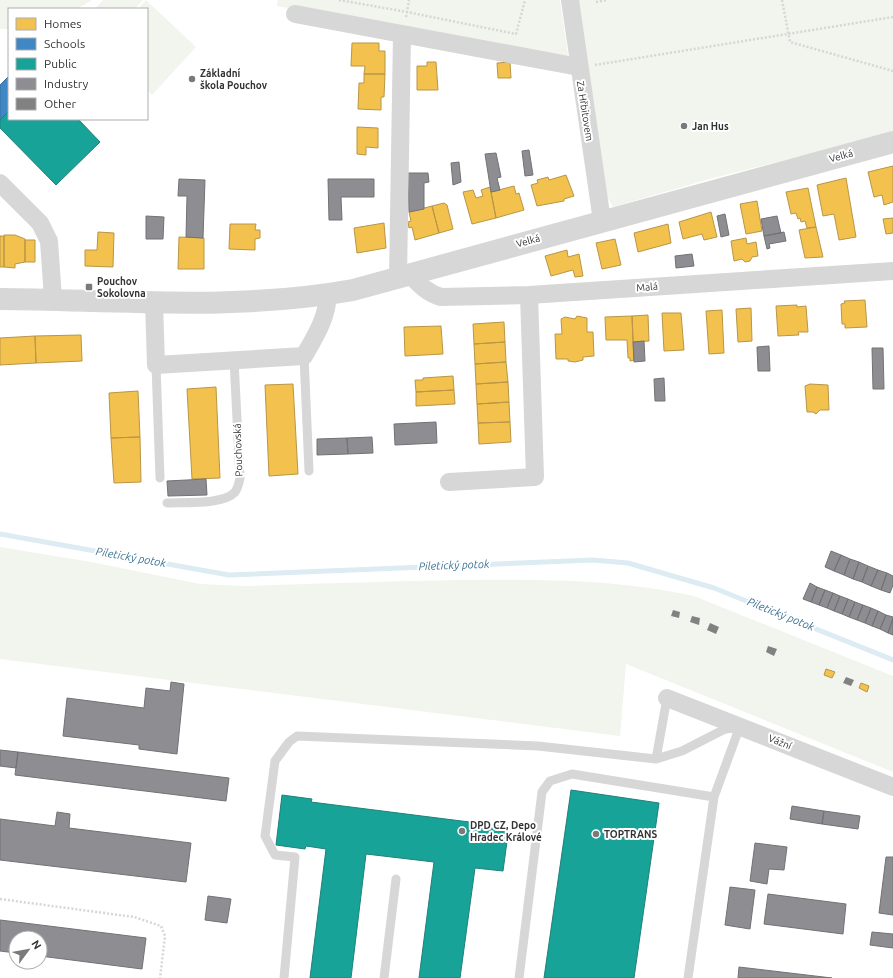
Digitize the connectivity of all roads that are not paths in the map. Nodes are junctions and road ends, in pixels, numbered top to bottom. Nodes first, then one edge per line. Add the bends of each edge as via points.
1 (570, 0) edge
2 (296, 14) dead end
3 (402, 34) junction
4 (579, 67) junction
5 (893, 142) edge
6 (0, 183) edge
7 (602, 221) junction
8 (893, 272) edge
9 (404, 275) junction
10 (328, 294) junction
11 (529, 295) junction
12 (0, 299) edge
13 (53, 299) junction
14 (154, 302) junction
15 (304, 356) junction
16 (234, 360) junction
17 (156, 365) junction
18 (309, 471) dead end
19 (160, 478) dead end
20 (449, 482) dead end
21 (167, 503) dead end
22 (667, 698) joint
23 (740, 726) junction
24 (656, 759) junction
25 (893, 787) edge
26 (714, 797) junction
27 (396, 879) dead end
28 (284, 978) edge
29 (384, 978) edge
30 (519, 978) edge
31 (688, 978) edge

1 - 4 street, Za Hřbitovem
2 - 3 street
3 - 4 street
3 - 9 street
4 - 7 street, Za Hřbitovem
5 - 7 street, Velká
6 - 13 street via 40,223 49,241
7 - 9 street, Velká
8 - 11 street, Malá
9 - 10 street via 353,290
9 - 11 street, Malá via 432,295 441,297
10 - 14 street via 232,303
10 - 15 street via 324,321
11 - 20 street via 535,477
12 - 13 street
13 - 14 street
14 - 17 street
15 - 16 street
15 - 18 lane
16 - 17 street
16 - 21 lane, Pouchovská via 240,478 238,486 228,498
17 - 19 lane
22 - 23 street, Vážní
22 - 24 lane
23 - 24 lane via 723,730 682,751
23 - 25 street, Vážní
23 - 26 lane
24 - 28 lane via 538,746 297,736 285,745 275,761 265,836 275,855 295,857
26 - 30 lane via 572,774 550,781 542,792
26 - 31 lane
27 - 29 lane

